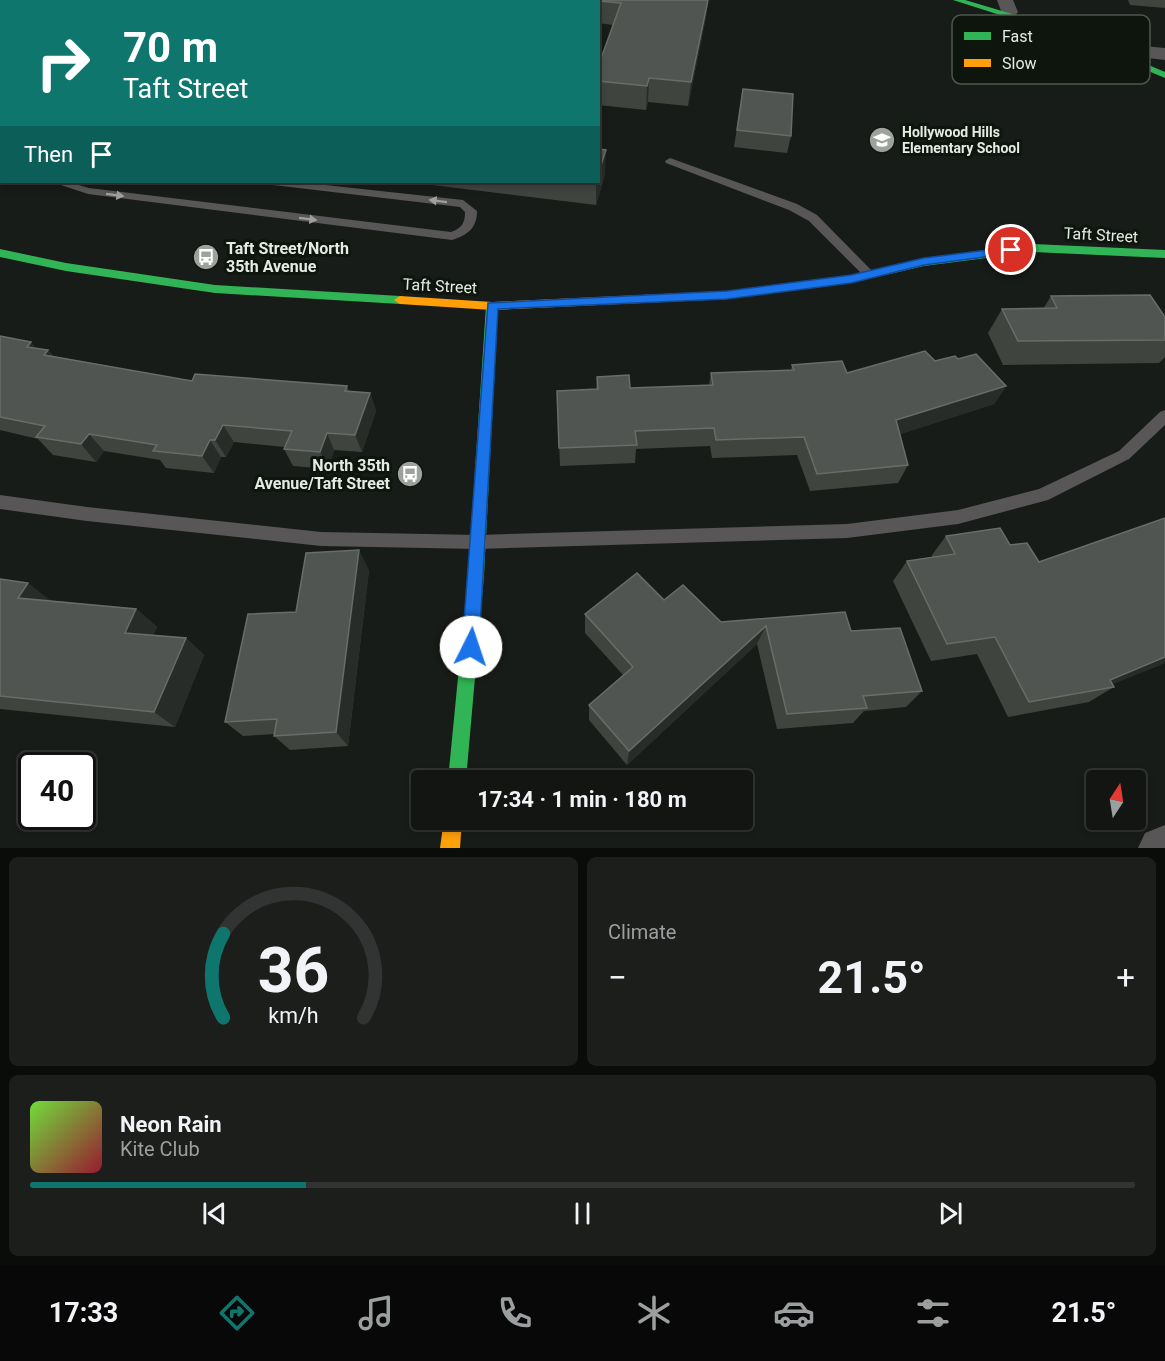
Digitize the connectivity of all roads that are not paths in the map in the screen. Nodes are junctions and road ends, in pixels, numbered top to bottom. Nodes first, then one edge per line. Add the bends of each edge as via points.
1 (957, 0) edge
2 (1007, 6) edge
3 (1029, 15) edge
4 (1150, 53) edge
5 (1165, 54) edge
6 (1150, 68) edge
7 (1165, 75) edge
8 (670, 161) dead end
9 (61, 183) edge
10 (282, 183) edge
11 (0, 253) edge
12 (1165, 254) edge
13 (870, 275) junction
14 (492, 306) junction
15 (1165, 416) edge
16 (0, 502) edge
17 (478, 542) junction
18 (459, 770) edge
19 (452, 830) edge
20 (1165, 847) edge
21 (450, 848) edge
22 (1160, 848) edge

1 - 2 street
2 - 3 street
4 - 5 street
6 - 7 street
8 - 13 lane via 813,218
9 -> 10 lane via 88,191 452,236 463,232 471,222 471,211 463,204
11 - 14 street, Taft Street via 215,289
12 - 13 street, Taft Street via 1033,248 924,262
13 - 14 street, Taft Street via 727,295
14 - 17 street
15 - 17 lane via 1124,455 1042,495 958,517 847,531
16 - 17 lane via 321,539
17 - 18 street
19 - 21 street
20 - 22 street

